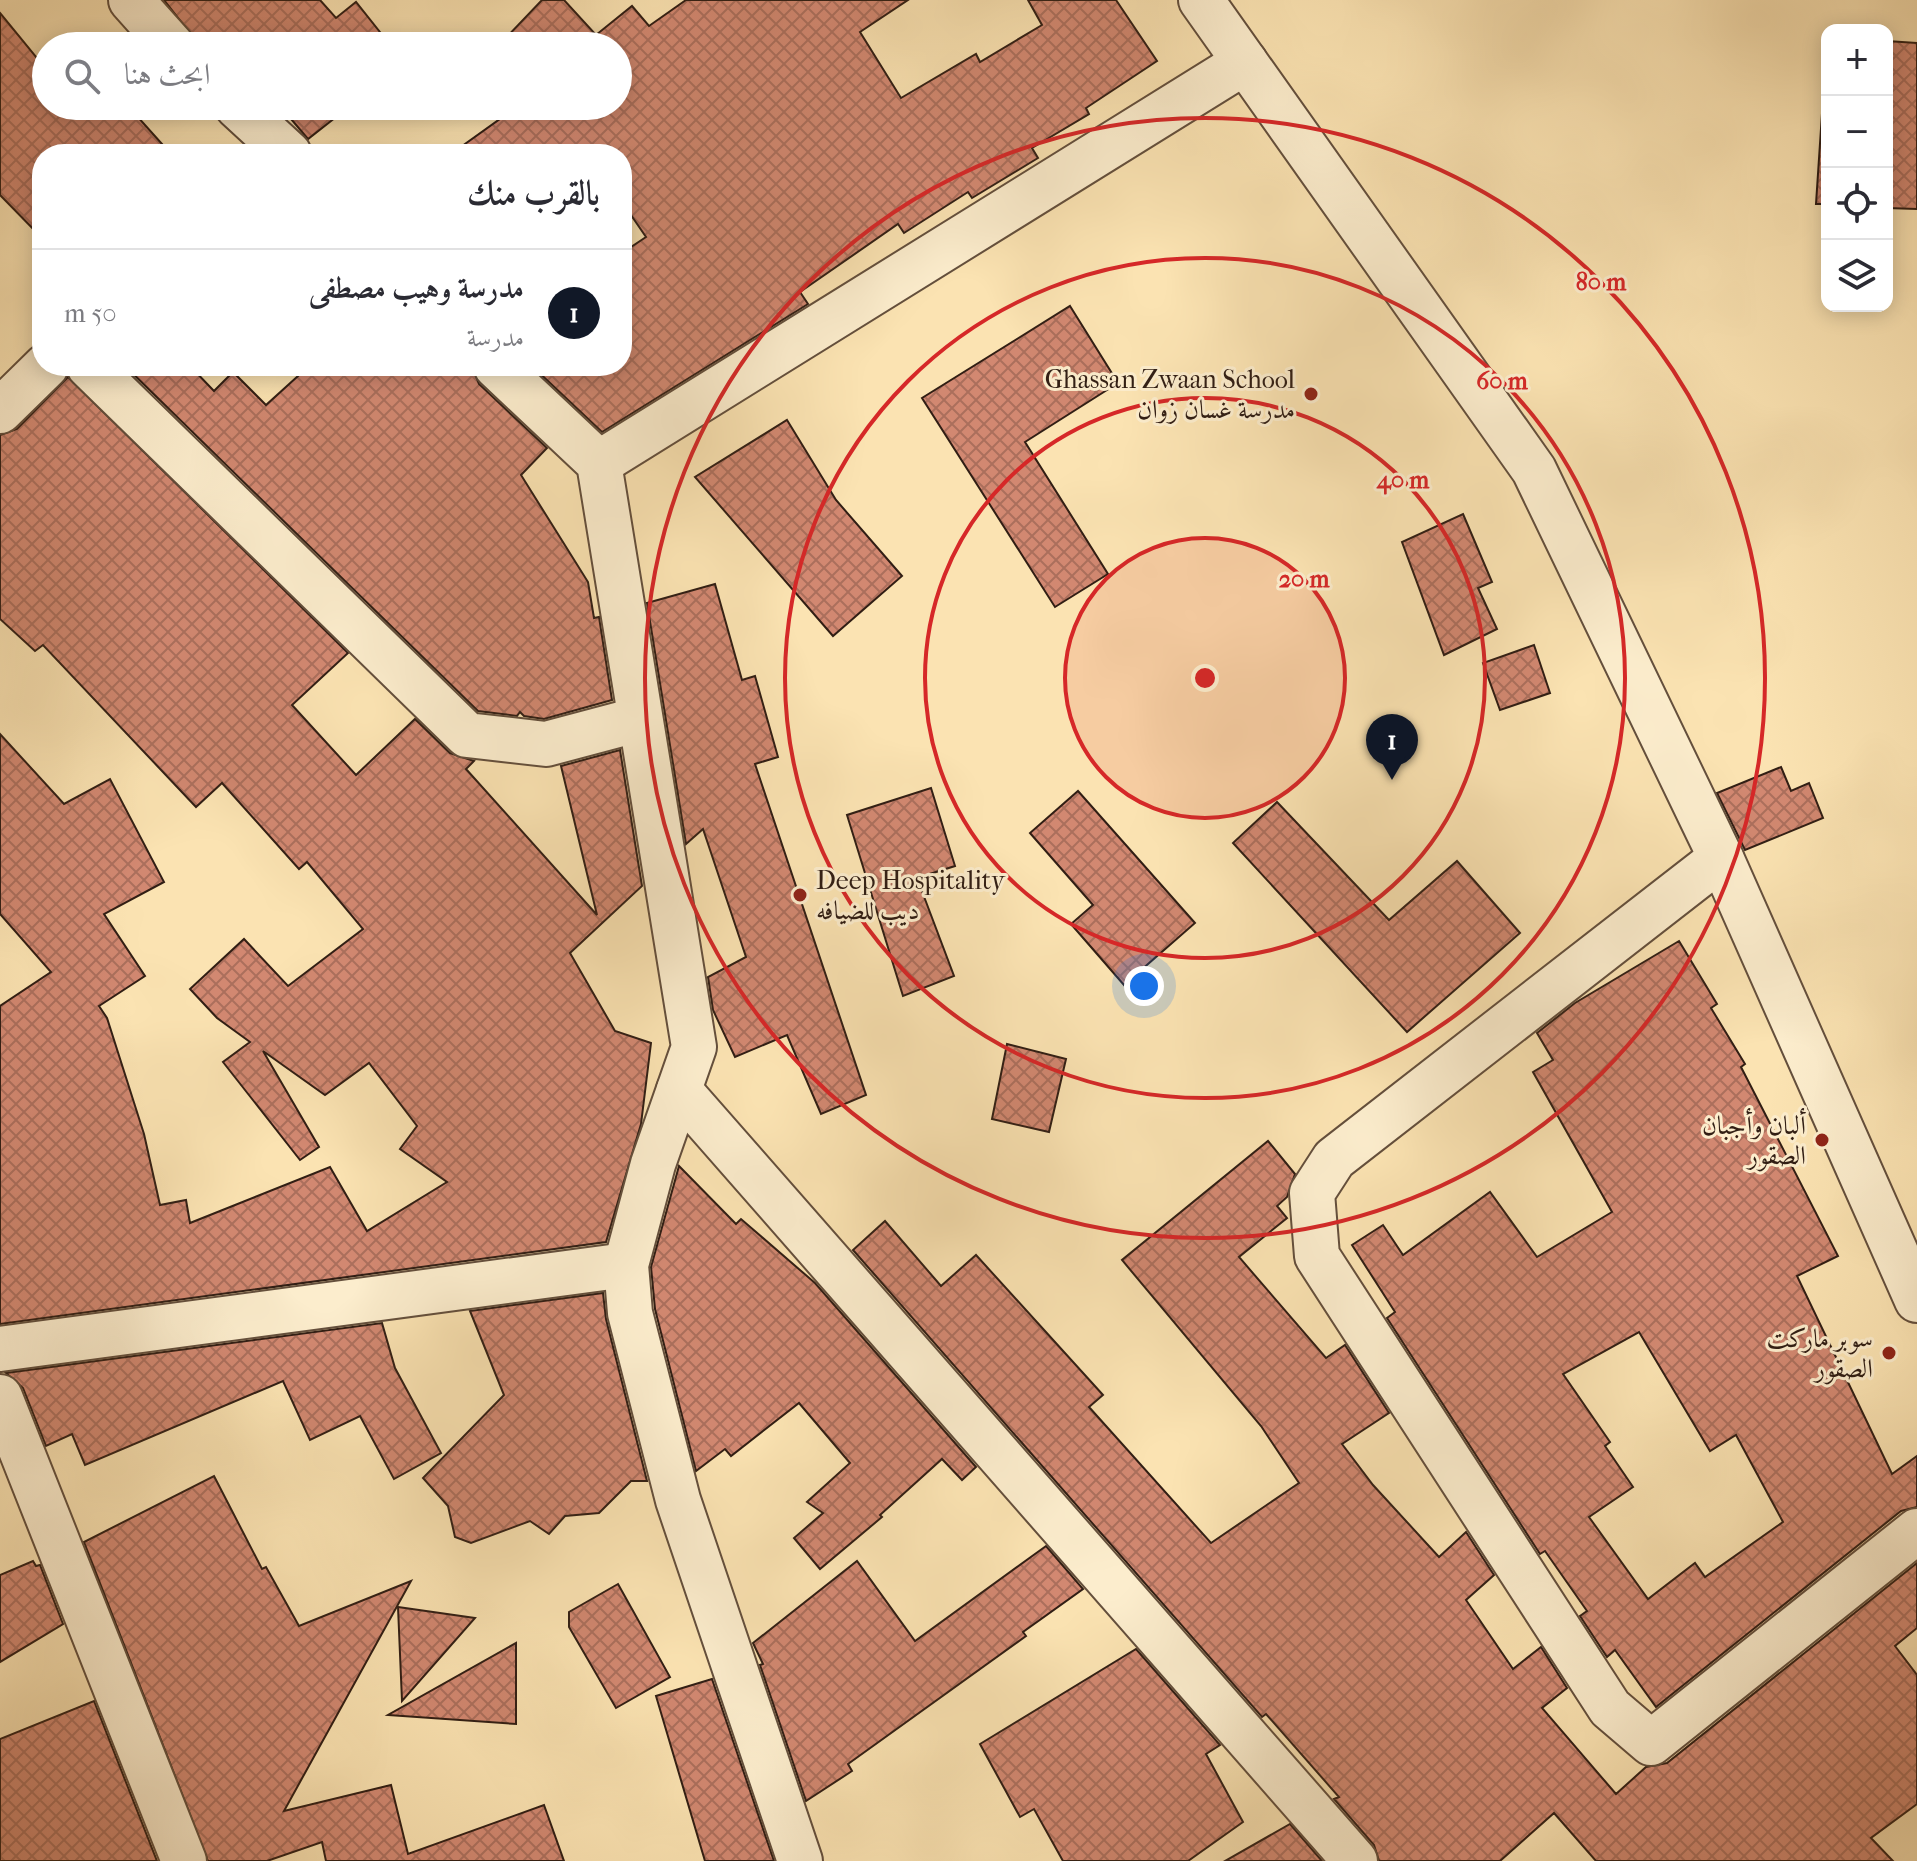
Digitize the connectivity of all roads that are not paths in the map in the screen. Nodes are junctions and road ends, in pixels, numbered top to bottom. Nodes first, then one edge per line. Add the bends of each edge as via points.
1 (131, 0) edge
2 (1201, 0) edge
3 (160, 32) edge
4 (1245, 62) junction
5 (250, 120) edge
6 (272, 144) edge
7 (36, 376) edge
8 (99, 376) edge
9 (507, 376) edge
10 (0, 411) edge
11 (599, 463) junction
12 (640, 719) junction
13 (1721, 858) junction
14 (679, 1090) junction
15 (1904, 1248) edge
16 (626, 1265) junction
17 (1917, 1300) edge
18 (0, 1349) edge
19 (0, 1397) edge
20 (1917, 1531) edge
21 (184, 1861) edge
22 (800, 1861) edge
23 (1355, 1861) edge

1 - 3 street
2 - 4 street
4 - 11 street
4 - 13 street via 1534,470
5 - 6 street
7 - 10 street
8 - 12 street via 467,735 546,744
9 - 11 street
11 - 12 street
12 - 14 street via 694,1047
13 - 15 street
13 - 20 street via 1334,1159 1312,1193 1317,1256 1610,1708 1651,1743
14 - 16 street
14 - 23 street
15 - 17 street
16 - 18 street
16 - 22 street via 630,1313 678,1500
19 - 21 street

